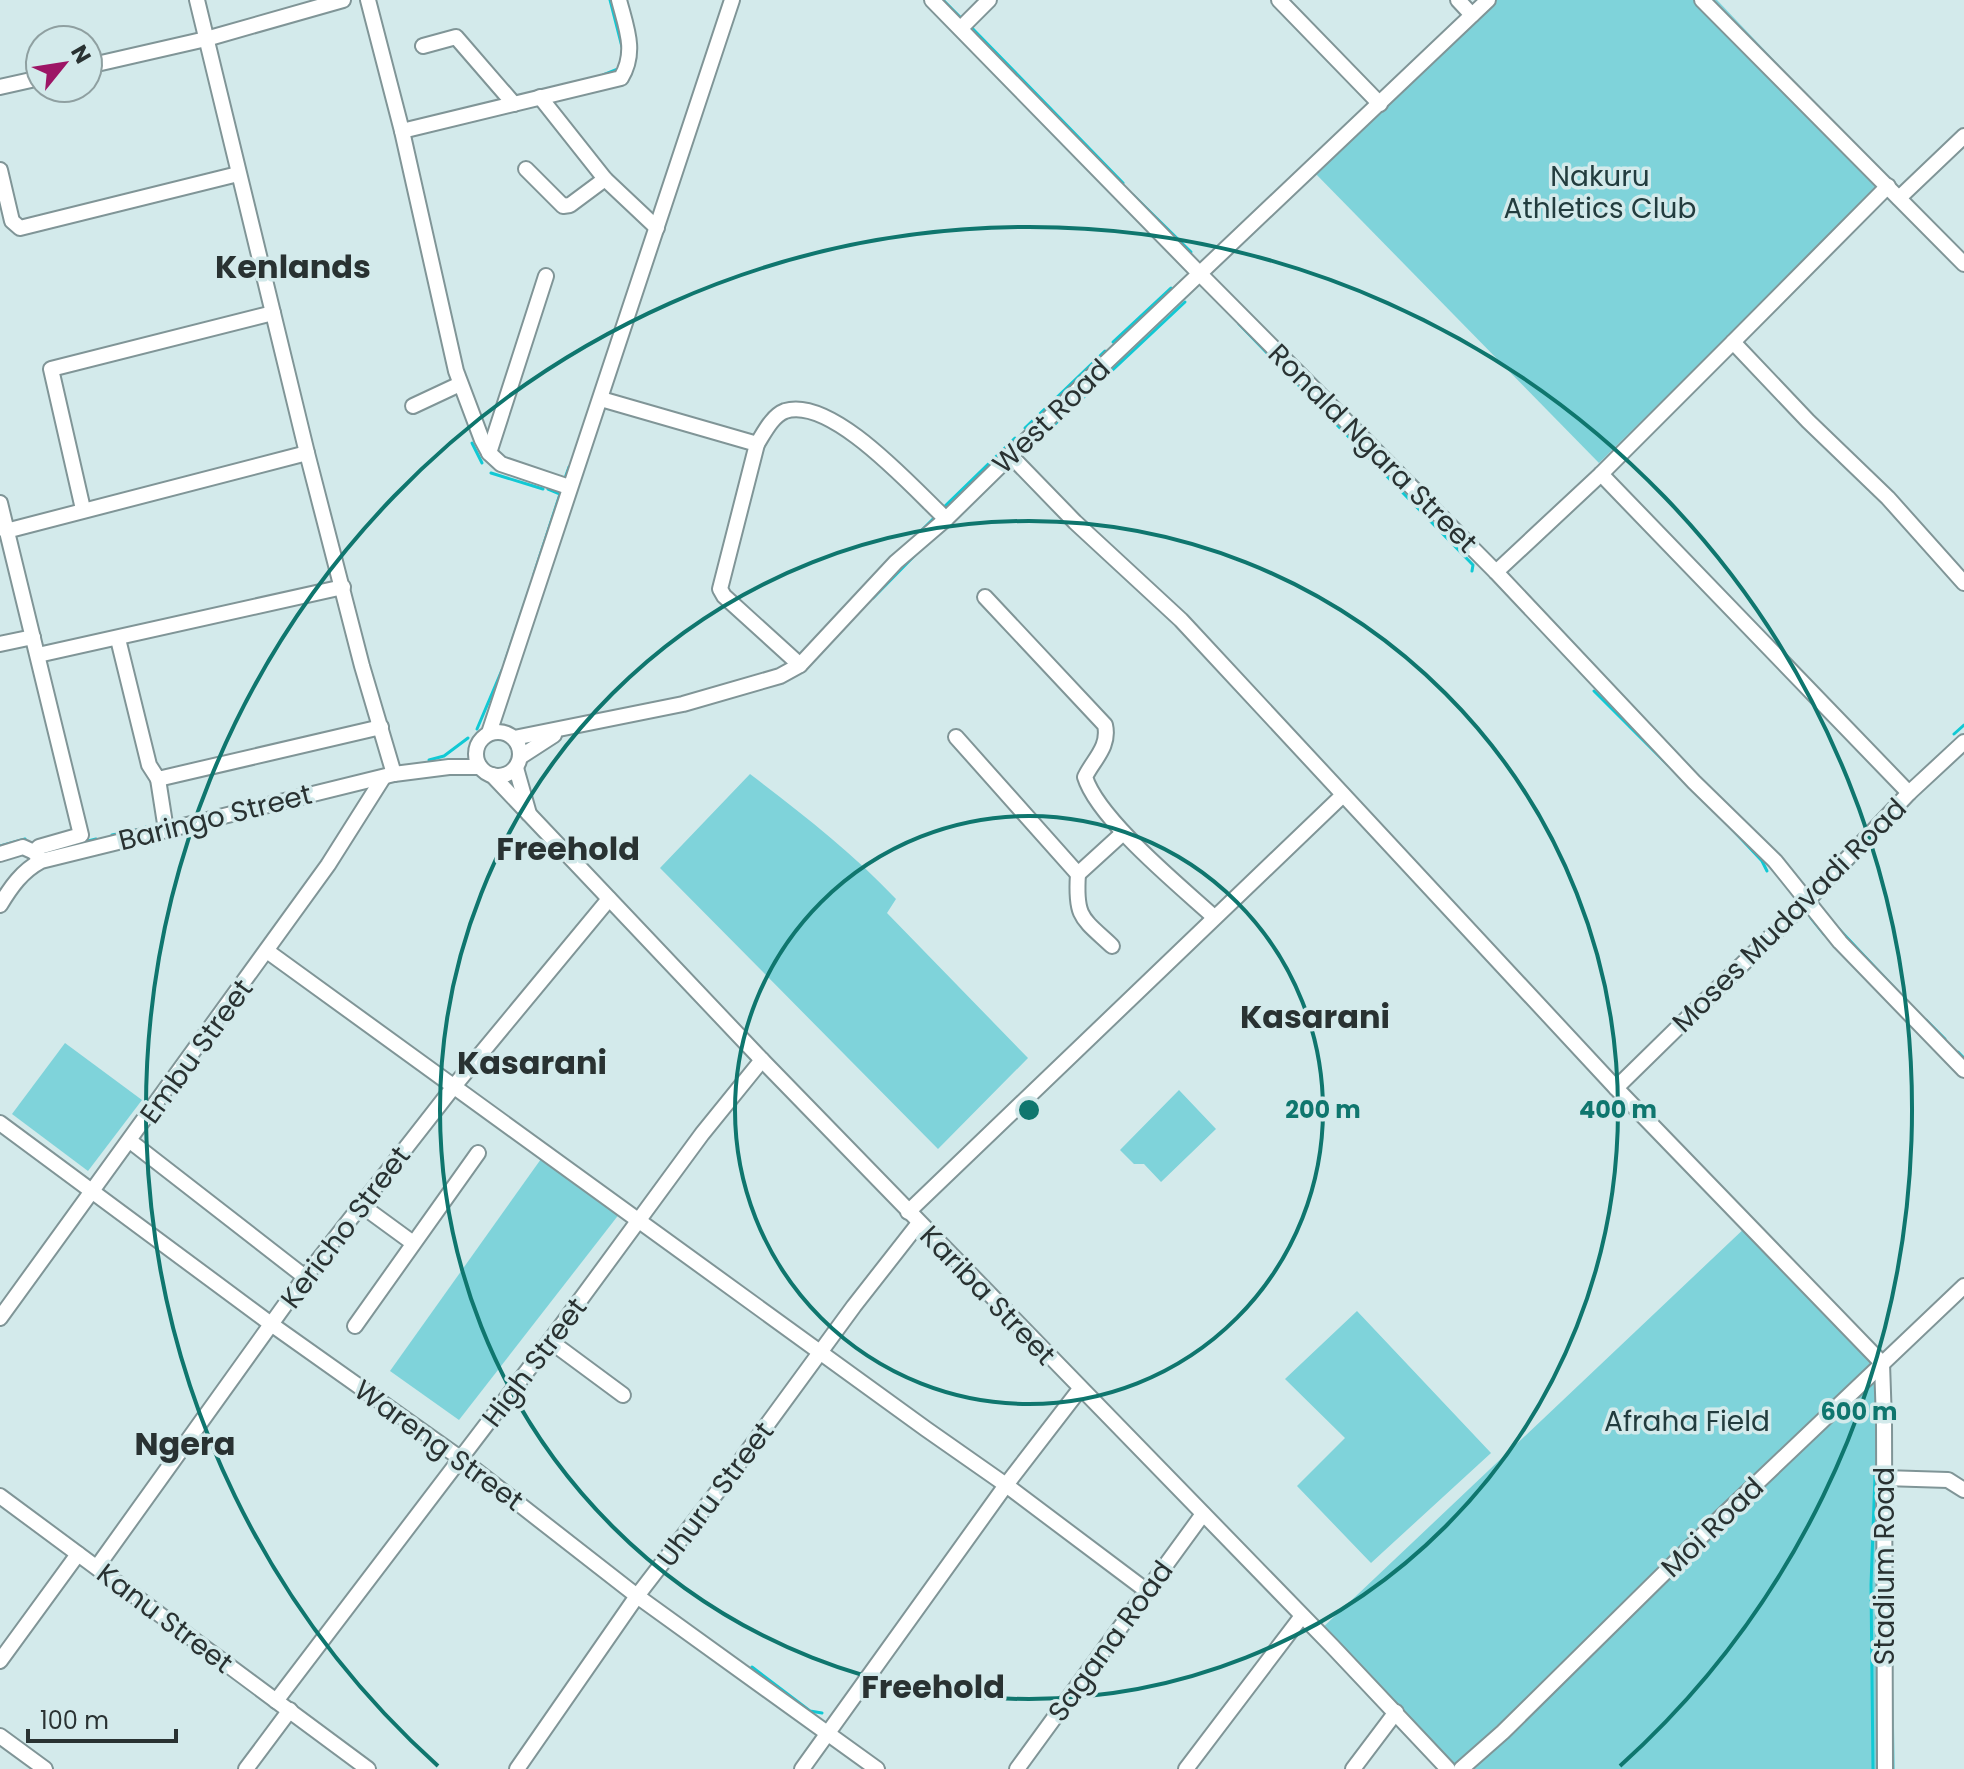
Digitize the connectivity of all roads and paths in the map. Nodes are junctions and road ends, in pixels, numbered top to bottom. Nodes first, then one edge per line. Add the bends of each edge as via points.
1 (197, 0) edge
2 (343, 0) edge
3 (368, 0) edge
4 (619, 0) edge
5 (732, 0) edge
6 (932, 0) edge
7 (989, 0) edge
8 (1279, 0) edge
9 (1458, 0) edge
10 (1488, 0) edge
11 (1702, 0) edge
12 (1472, 15) junction
13 (961, 28) junction
14 (206, 39) junction
15 (423, 46) dead end
16 (104, 62) edge
17 (24, 82) edge
18 (0, 87) edge
19 (540, 97) junction
20 (514, 104) junction
21 (1380, 104) junction
22 (402, 131) junction
23 (1964, 136) edge
24 (526, 169) dead end
25 (0, 170) edge
26 (238, 174) junction
27 (605, 179) junction
28 (1893, 192) junction
29 (657, 228) junction
30 (1964, 264) edge
31 (1201, 275) junction
32 (546, 276) dead end
33 (273, 313) junction
34 (1733, 342) junction
35 (460, 384) junction
36 (601, 399) junction
37 (413, 406) dead end
38 (757, 444) junction
39 (307, 453) junction
40 (489, 453) junction
41 (1010, 455) junction
42 (1601, 474) junction
43 (569, 487) junction
44 (0, 503) edge
45 (83, 509) junction
46 (946, 519) junction
47 (6, 531) junction
48 (1496, 572) junction
49 (1964, 583) edge
50 (343, 587) junction
51 (985, 597) dead end
52 (33, 637) junction
53 (118, 639) junction
54 (0, 644) edge
55 (38, 655) junction
56 (800, 665) junction
57 (501, 698) junction
58 (381, 727) junction
59 (561, 730) junction
60 (489, 733) junction
61 (510, 735) junction
62 (956, 737) dead end
63 (1964, 742) edge
64 (476, 750) junction
65 (518, 762) junction
66 (449, 767) junction
67 (486, 771) junction
68 (389, 776) junction
69 (158, 779) junction
70 (1909, 793) junction
71 (1343, 795) junction
72 (531, 818) junction
73 (166, 830) junction
74 (1123, 833) junction
75 (0, 854) edge
76 (37, 856) junction
77 (1078, 874) junction
78 (609, 899) junction
79 (1808, 900) junction
80 (0, 905) edge
81 (1214, 917) junction
82 (1112, 946) dead end
83 (267, 951) junction
84 (762, 1060) junction
85 (1964, 1070) edge
86 (455, 1085) junction
87 (1616, 1088) junction
88 (0, 1123) edge
89 (130, 1141) junction
90 (478, 1153) dead end
91 (93, 1193) junction
92 (361, 1205) junction
93 (913, 1218) junction
94 (637, 1220) junction
95 (413, 1243) junction
96 (305, 1277) junction
97 (1964, 1286) edge
98 (0, 1318) edge
99 (271, 1324) junction
100 (355, 1326) dead end
101 (550, 1341) junction
102 (820, 1352) junction
103 (1882, 1363) junction
104 (1080, 1389) junction
105 (623, 1395) dead end
106 (460, 1458) junction
107 (1884, 1478) junction
108 (1006, 1485) junction
109 (1964, 1490) edge
110 (0, 1496) edge
111 (1203, 1514) junction
112 (78, 1554) junction
113 (97, 1567) junction
114 (1147, 1591) junction
115 (637, 1596) junction
116 (1302, 1616) junction
117 (0, 1660) edge
118 (276, 1701) junction
119 (290, 1710) junction
120 (1396, 1712) junction
121 (828, 1733) junction
122 (0, 1736) edge
123 (45, 1769) edge
124 (246, 1769) edge
125 (368, 1769) edge
126 (517, 1769) edge
127 (802, 1769) edge
128 (877, 1769) edge
129 (1017, 1769) edge
130 (1186, 1769) edge
131 (1353, 1769) edge
132 (1448, 1769) edge
133 (1461, 1769) edge
134 (1885, 1769) edge

1 - 14 street
2 - 14 street
3 - 22 street
4 - 19 street via 631,55 621,78
5 - 29 street
6 - 13 street, Ronald Ngara Street
7 - 13 street
8 - 21 street
9 - 12 street
10 - 12 street, West Road
11 - 28 street
12 - 21 street, West Road
13 - 31 street, Ronald Ngara Street
14 - 16 street
14 - 26 street
15 - 20 street via 456,37
17 - 18 street
19 - 20 street
19 - 27 street
20 - 22 street
21 - 31 street, West Road
22 - 35 street
23 - 28 street
24 - 27 street via 563,206
25 - 26 street via 12,221 20,228
26 - 33 street
27 - 29 street
28 - 30 street
28 - 34 street
29 - 36 street
31 - 41 street, West Road
31 - 48 street, Ronald Ngara Street
32 - 40 street
33 - 39 street
33 - 45 street via 51,369
34 - 42 street
34 - 49 street
35 - 37 street
35 - 40 street
36 - 38 street
36 - 43 street
38 - 46 street via 782,412 830,417
38 - 56 street via 720,589
39 - 45 street
39 - 50 street
40 - 43 street via 513,470
41 - 46 street, West Road
41 - 71 street via 1181,620
42 - 48 street
42 - 70 street
43 - 57 street
44 - 47 street
45 - 47 street
46 - 56 street, West Road via 896,562
47 - 52 street
48 - 79 street, Ronald Ngara Street
50 - 53 street
50 - 58 street
51 - 74 street via 1105,725 1101,752 1085,777
52 - 54 street
52 - 55 street
53 - 55 street
53 - 69 street via 149,765
55 - 76 street via 81,835 39,847
56 - 59 street, West Road via 780,676 683,704
57 - 60 street
57 - 61 street
58 - 68 street
58 - 69 street
59 - 61 street, West Road
59 - 65 street, West Road
60 - 61 street
60 - 64 street
61 - 65 street via 519,747
62 - 77 street
63 - 70 street, Moses Mudavadi Road
64 - 66 street, Baringo Street
64 - 67 street
65 - 67 street via 505,775
65 - 72 street
66 - 67 street, Baringo Street
66 - 68 street, Baringo Street
67 - 72 street, Kariba Street
68 - 73 street, Baringo Street
68 - 83 street, Embu Street
69 - 73 street
70 - 79 street, Moses Mudavadi Road
71 - 81 street, Uhuru Street
71 - 87 street
72 - 78 street, Kariba Street
73 - 76 street, Baringo Street
74 - 77 street
74 - 81 street
75 - 76 street via 23,847
76 - 80 street, Baringo Street
77 - 82 street via 1080,914
78 - 84 street, Kariba Street
78 - 86 street, Kericho Street
79 - 85 street, Ronald Ngara Street via 1840,942
79 - 87 street, Moses Mudavadi Road
81 - 93 street, Uhuru Street
83 - 86 street
83 - 89 street, Embu Street
84 - 93 street, Kariba Street
84 - 94 street, High Street
86 - 92 street, Kericho Street
86 - 94 street
87 - 103 street
88 - 91 street, Wareng Street
89 - 91 street, Embu Street
89 - 96 street
90 - 95 street
91 - 98 street, Embu Street
91 - 99 street, Wareng Street
92 - 95 street
92 - 96 street, Kericho Street
93 - 102 street, Uhuru Street
93 - 104 street, Kariba Street
94 - 101 street, High Street
94 - 102 street
95 - 100 street
96 - 99 street, Kericho Street
97 - 103 street, Moi Road
99 - 106 street, Wareng Street
99 - 113 street, Kericho Street
101 - 105 street
101 - 106 street, High Street
102 - 108 street
102 - 115 street, Uhuru Street
103 - 107 street, Stadium Road
103 - 133 street, Moi Road
104 - 108 street
104 - 111 street, Kariba Street
106 - 115 street, Wareng Street
106 - 118 street, High Street
107 - 109 street via 1948,1480
107 - 134 street, Stadium Road
108 - 114 street
108 - 121 street
110 - 112 street, Kanu Street
111 - 114 street, Sagana Road
111 - 116 street, Kariba Street
112 - 113 street, Kanu Street
112 - 117 street
113 - 118 street, Kanu Street
114 - 129 street, Sagana Road
115 - 121 street, Wareng Street
115 - 126 street, Uhuru Street
116 - 120 street, Kariba Street
116 - 130 street
118 - 119 street, Kanu Street
119 - 124 street
119 - 125 street, Kanu Street
120 - 131 street
120 - 132 street, Kariba Street
121 - 127 street
121 - 128 street, Wareng Street
122 - 123 street

